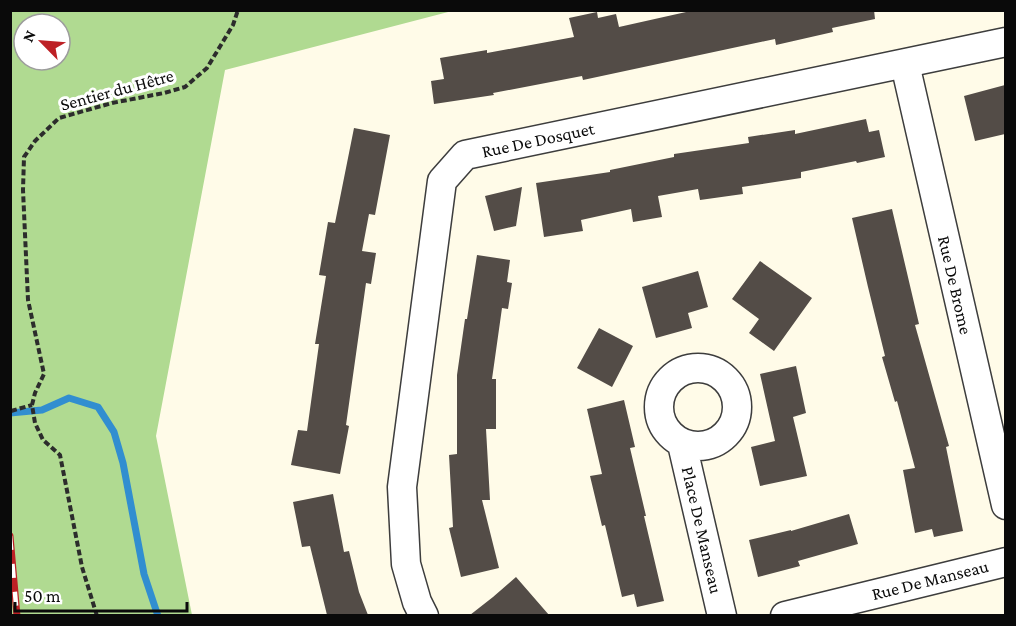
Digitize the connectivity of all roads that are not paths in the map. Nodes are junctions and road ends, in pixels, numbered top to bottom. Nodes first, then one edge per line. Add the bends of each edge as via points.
1 (1005, 42) edge
2 (905, 64) junction
3 (682, 444) dead end
4 (1005, 505) edge
5 (1005, 562) edge
6 (424, 615) edge
7 (722, 615) edge
8 (785, 615) edge

1 - 2 street, Rue De Dosquet
2 - 4 street, Rue De Brome
2 - 6 street, Rue De Dosquet via 465,156 442,181 402,487 406,564
3 - 7 street, Place De Manseau
5 - 8 street, Rue De Manseau

